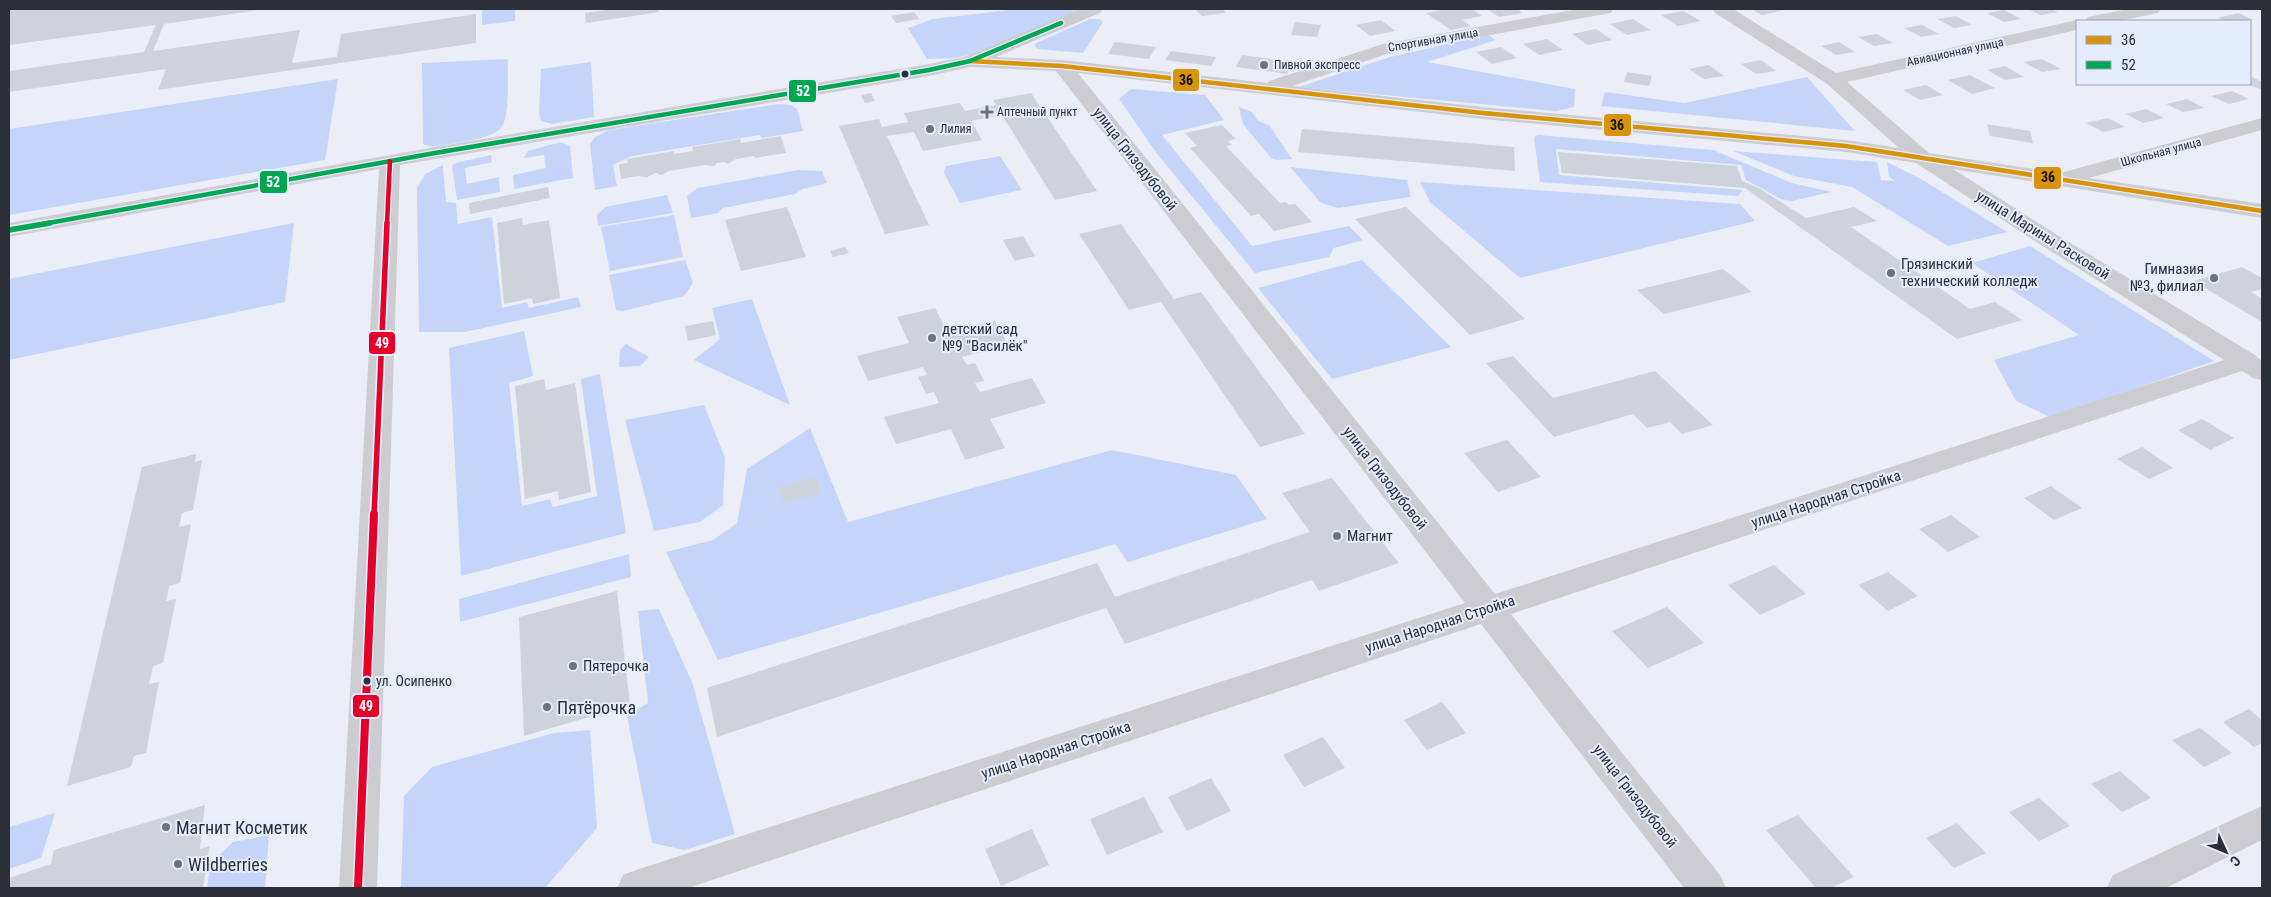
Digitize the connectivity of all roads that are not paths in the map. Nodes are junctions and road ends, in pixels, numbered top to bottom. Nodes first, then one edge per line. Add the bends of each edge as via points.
1 (1094, 9) edge
2 (1605, 9) edge
3 (1721, 9) edge
4 (2152, 9) edge
5 (2099, 20) edge
6 (2076, 25) edge
7 (970, 61) junction
8 (1062, 66) junction
9 (1833, 78) junction
10 (1266, 88) junction
11 (2262, 124) edge
12 (1925, 160) junction
13 (390, 161) junction
14 (2059, 179) junction
15 (2262, 211) edge
16 (9, 230) edge
17 (2254, 367) edge
18 (1487, 608) junction
19 (2262, 822) edge
20 (2173, 880) edge
21 (358, 888) edge
22 (636, 888) edge
23 (1708, 888) edge
24 (2126, 888) edge

1 - 7 street
2 - 10 street, Спортивная улица via 1383,49
3 - 9 street, улица Марины Расковой
4 - 5 street
6 - 9 street, Авиационная улица
7 - 8 street, улица Марины Расковой
7 - 13 street
8 - 10 street, улица Марины Расковой
8 - 18 street, улица Гризодубовой
9 - 12 street, улица Марины Расковой
10 - 12 street, улица Марины Расковой via 1483,113 1846,146
11 - 14 street, Школьная улица
12 - 14 street, улица Марины Расковой
12 - 17 street, улица Марины Расковой
13 - 16 street
13 - 21 street
14 - 15 street, улица Марины Расковой
17 - 18 street, улица Народная Стройка
18 - 22 street, улица Народная Стройка
18 - 23 street, улица Гризодубовой
19 - 20 street
20 - 24 street

